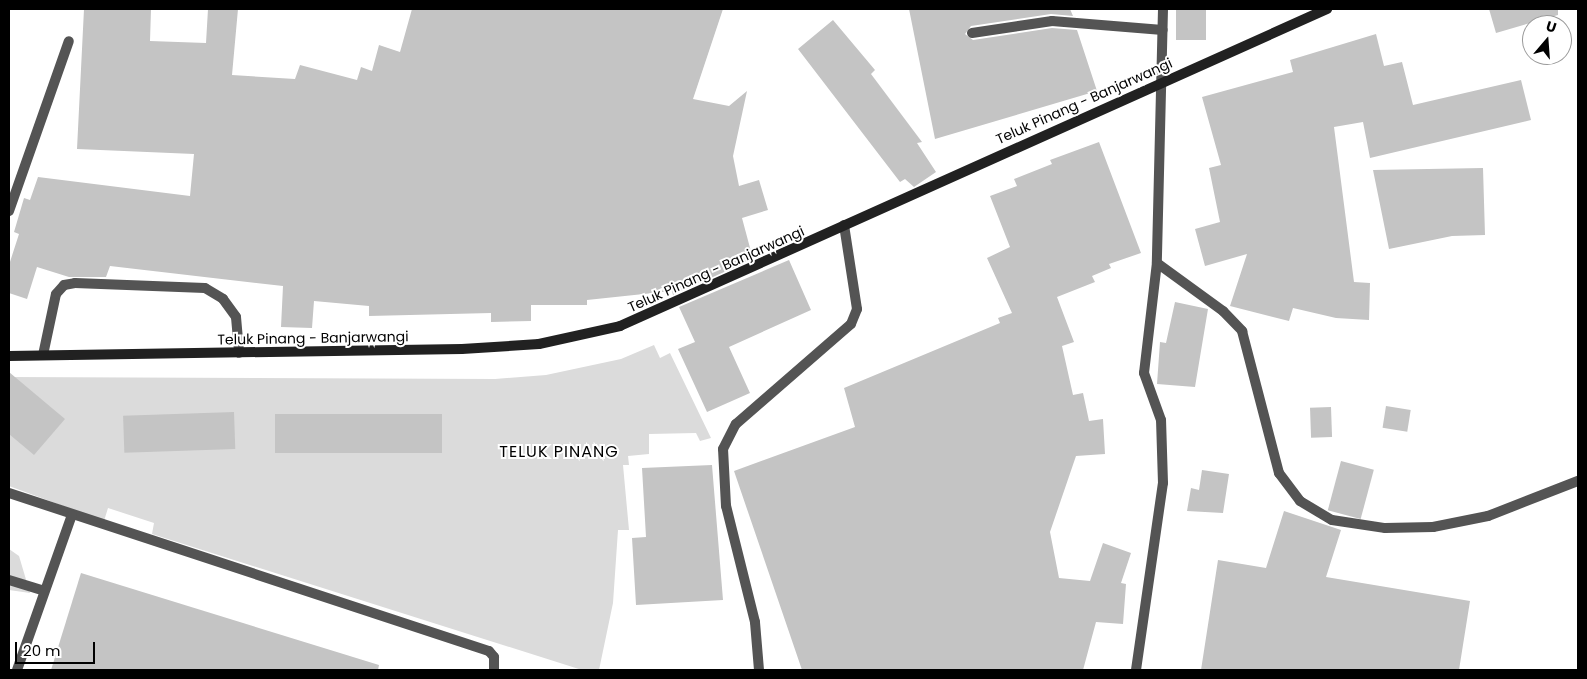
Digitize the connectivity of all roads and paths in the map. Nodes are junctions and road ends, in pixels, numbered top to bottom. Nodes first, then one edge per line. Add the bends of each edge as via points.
1 (1164, 9) edge
2 (1327, 9) edge
3 (1162, 30) junction
4 (972, 33) dead end
5 (69, 41) dead end
6 (1159, 83) junction
7 (9, 212) edge
8 (844, 225) junction
9 (1157, 262) junction
10 (239, 353) junction
11 (43, 355) junction
12 (9, 356) edge
13 (1578, 481) edge
14 (9, 493) edge
15 (72, 515) junction
16 (9, 580) edge
17 (42, 590) junction
18 (17, 670) edge
19 (494, 670) edge
20 (759, 670) edge
21 (1136, 670) edge

1 - 3 street
2 - 6 main road, Teluk Pinang - Banjarwangi
3 - 4 street via 1052,21
3 - 6 street
5 - 7 street
6 - 8 main road, Teluk Pinang - Banjarwangi
6 - 9 street
8 - 10 main road, Teluk Pinang - Banjarwangi via 680,303 620,326 566,338 462,349
8 - 20 street via 857,308 851,324 736,424 723,449 726,506 755,622
9 - 13 street via 1223,311 1242,331 1279,473 1300,501 1332,520 1385,528 1433,527 1488,516
9 - 21 street via 1144,374 1161,420 1163,484
10 - 11 main road, Teluk Pinang - Banjarwangi
10 - 11 street via 236,317 223,299 205,288 75,283 64,285 56,294
11 - 12 main road, Teluk Pinang - Banjarwangi
14 - 15 street
15 - 17 street
15 - 19 street via 489,651 494,657
16 - 17 street
17 - 18 street

